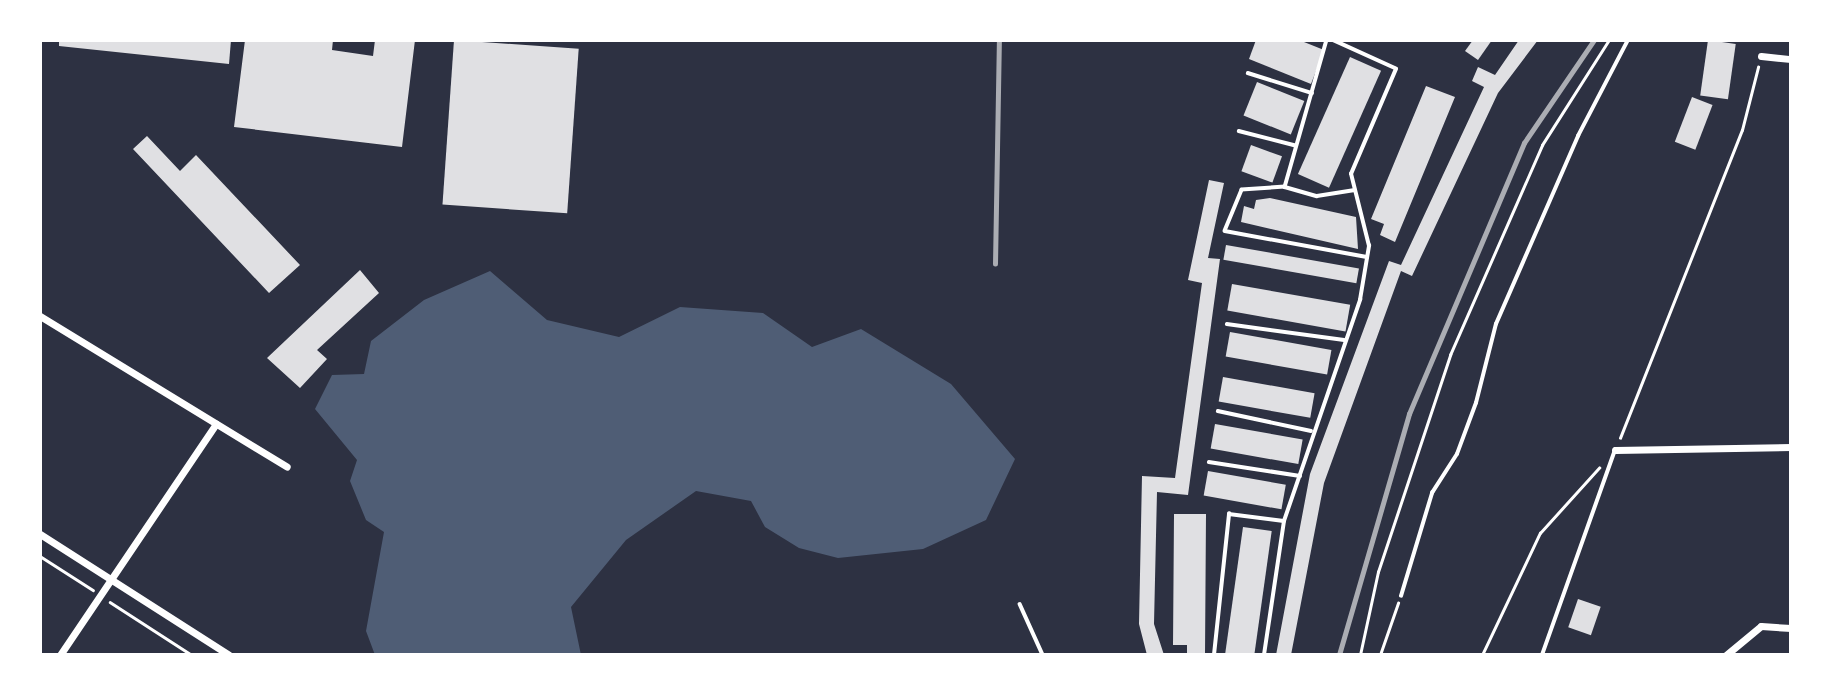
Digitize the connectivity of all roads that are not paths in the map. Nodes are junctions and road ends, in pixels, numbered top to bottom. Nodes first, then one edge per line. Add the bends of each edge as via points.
1 (1628, 40) edge
2 (1330, 41) edge
3 (1761, 56) road end
4 (1791, 59) edge
5 (1248, 73) dead end
6 (1312, 93) junction
7 (1239, 131) dead end
8 (1294, 145) junction
9 (1285, 187) junction
10 (1355, 190) junction
11 (1367, 257) junction
12 (40, 316) edge
13 (1227, 324) dead end
14 (1344, 340) junction
15 (1218, 411) dead end
16 (216, 424) junction
17 (1311, 430) junction
18 (1791, 447) edge
19 (1615, 450) joint
20 (1209, 462) dead end
21 (287, 467) dead end
22 (1301, 476) junction
23 (1284, 521) junction
24 (40, 534) edge
25 (112, 579) junction
26 (1401, 596) road end
27 (1020, 604) dead end
28 (1791, 628) edge
29 (60, 655) edge
30 (229, 655) edge
31 (1043, 655) edge
32 (1214, 655) edge
33 (1264, 655) edge
34 (1542, 655) edge
35 (1726, 655) edge

1 - 26 lane via 1578,136 1496,324 1476,404 1457,454 1432,494
2 - 6 lane
2 - 10 lane via 1396,69 1351,174
3 - 4 street
5 - 6 lane
6 - 8 lane
7 - 8 lane
8 - 9 lane
9 - 10 lane via 1317,196
9 - 11 lane via 1242,190 1225,231
10 - 11 lane
11 - 14 lane
12 - 16 street
13 - 14 lane
14 - 17 lane
15 - 17 lane
16 - 21 street
16 - 25 street
17 - 22 lane
18 - 19 street
19 - 34 lane
20 - 22 lane
22 - 23 lane
23 - 32 lane via 1228,514
23 - 33 lane
24 - 25 street
25 - 29 street
25 - 30 street
27 - 31 lane
28 - 35 street via 1761,626

